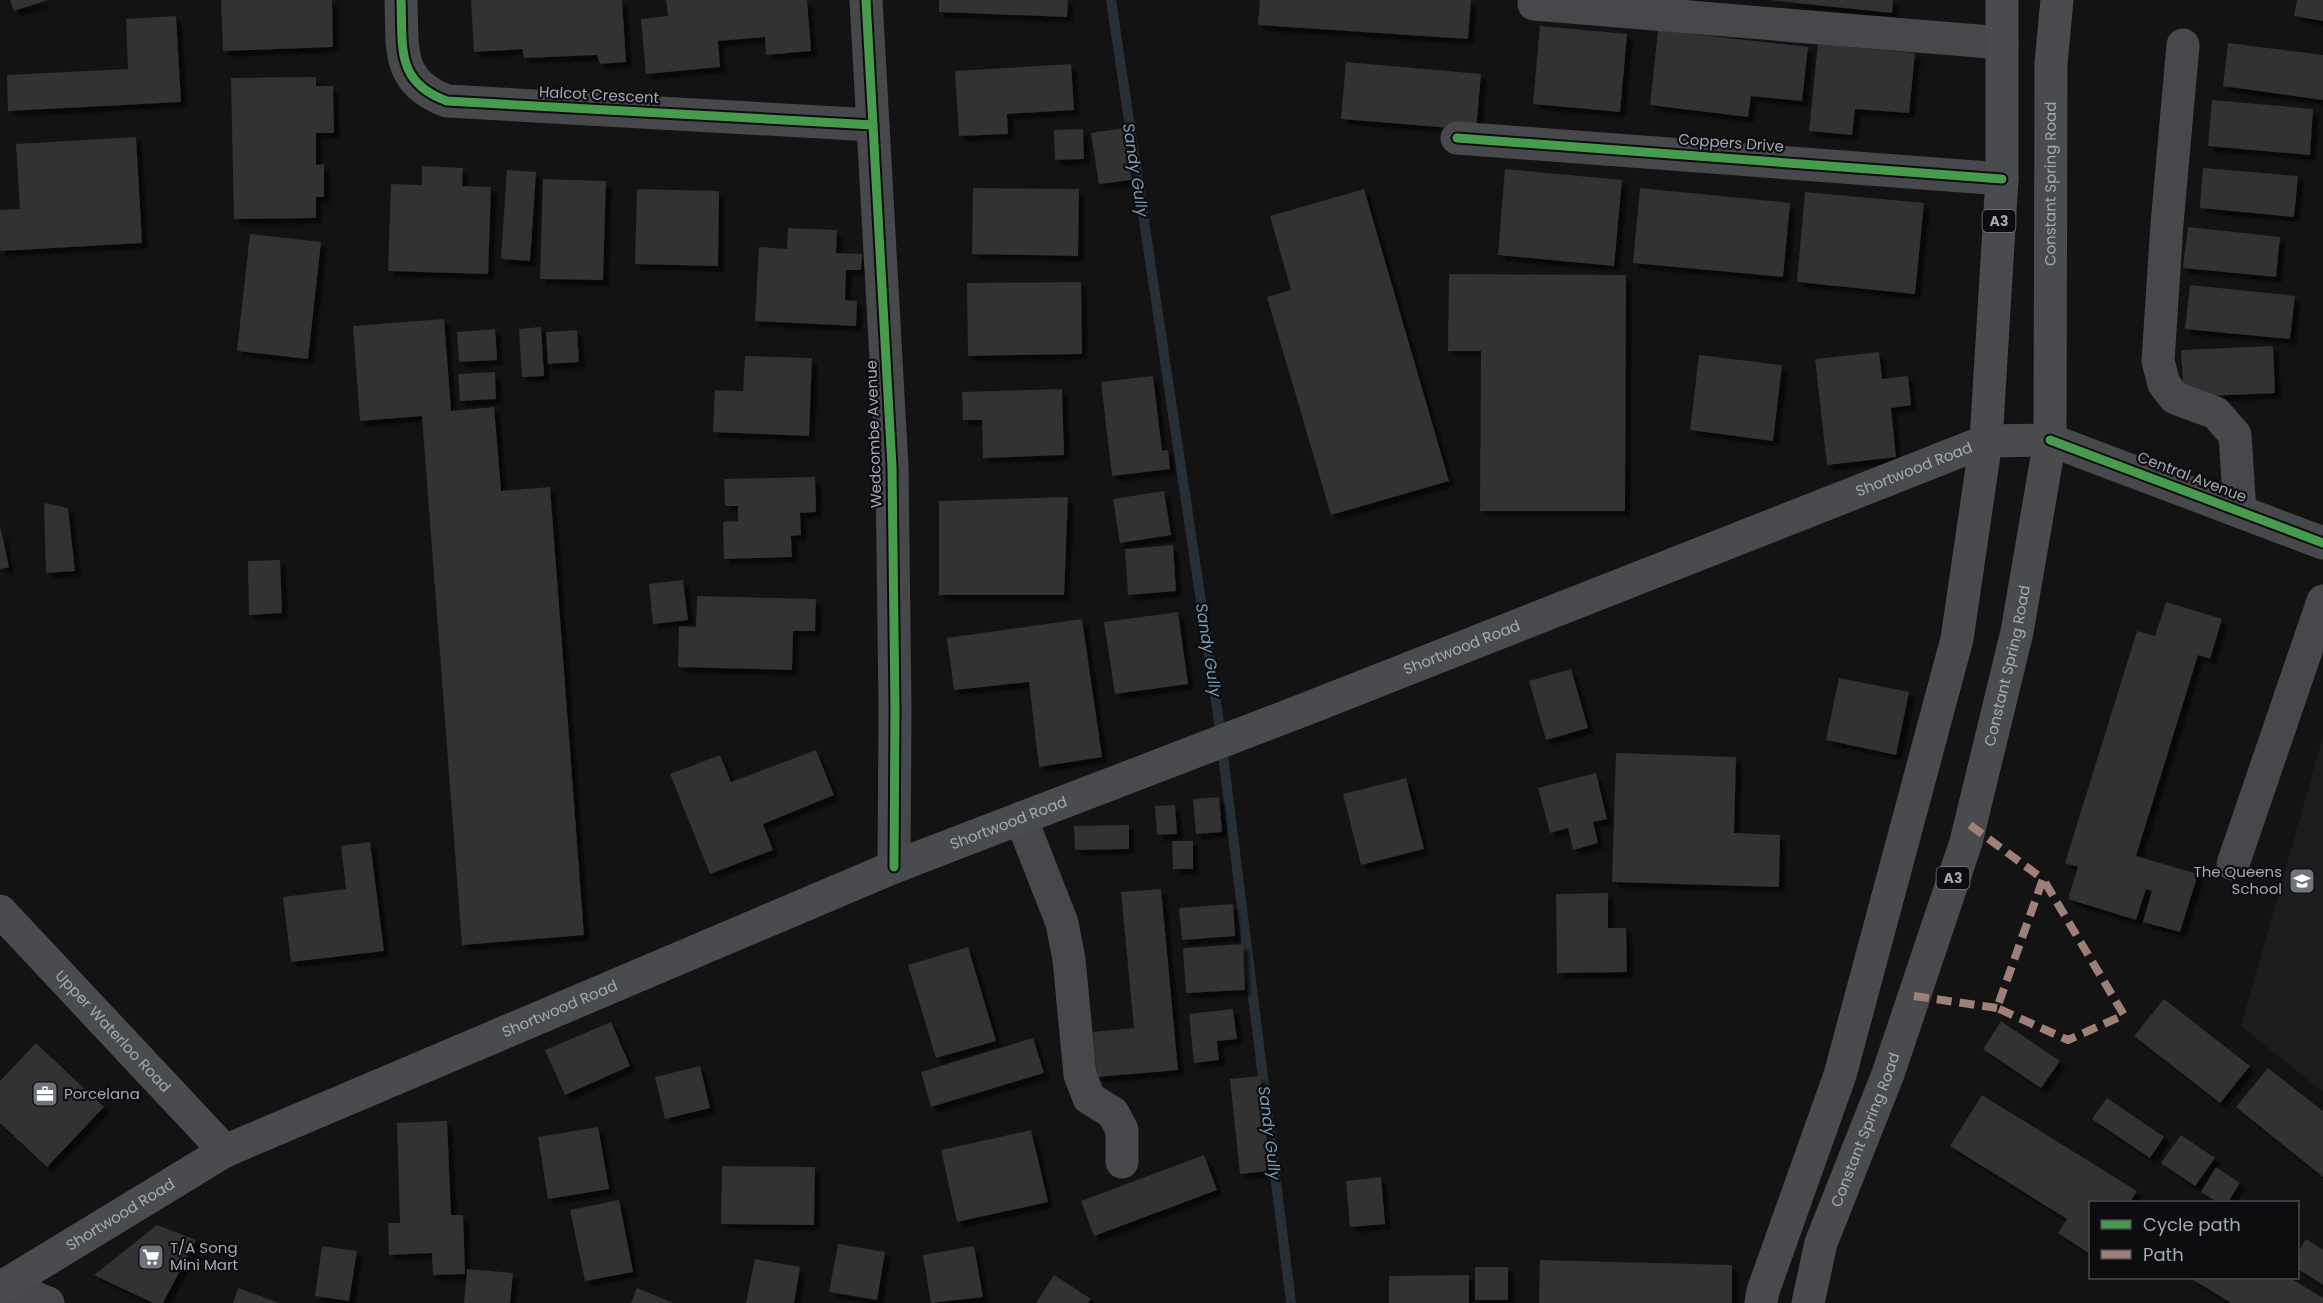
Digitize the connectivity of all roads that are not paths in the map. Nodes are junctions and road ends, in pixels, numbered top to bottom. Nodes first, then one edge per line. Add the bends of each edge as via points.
1 (401, 0) edge
2 (866, 0) edge
3 (2002, 0) edge
4 (2056, 0) edge
5 (1534, 4) dead end
6 (2002, 43) junction
7 (2184, 45) dead end
8 (873, 125) junction
9 (1457, 138) dead end
10 (2002, 179) junction
11 (2050, 440) junction
12 (1986, 441) junction
13 (2240, 512) junction
14 (2323, 543) edge
15 (2323, 601) edge
16 (1021, 818) junction
17 (2233, 864) dead end
18 (894, 867) junction
19 (0, 911) edge
20 (225, 1150) junction
21 (1122, 1162) dead end
22 (2, 1286) edge
23 (48, 1303) edge
24 (1761, 1303) edge
25 (1808, 1303) edge

1 - 8 street, Halcot Crescent via 404,58 409,73 419,87 447,101
2 - 8 street, Wedcombe Avenue
3 - 6 main road, A3
4 - 11 main road, Constant Spring Road / A3 via 2051,63
5 - 6 street
6 - 10 main road, A3
7 - 13 street via 2158,362 2164,384 2175,398 2216,413 2235,435
8 - 18 street, Wedcombe Avenue via 892,467
9 - 10 street, Coppers Drive
10 - 12 main road, A3
11 - 12 main road, Shortwood Road
11 - 13 street, Central Avenue
11 - 25 main road, Constant Spring Road / A3 via 2017,632 1966,842 1888,1074 1821,1243
12 - 16 main road, Shortwood Road
12 - 24 main road, A3 via 1957,639 1840,1075
13 - 14 street, Central Avenue
15 - 17 street
16 - 18 main road, Shortwood Road
16 - 21 street via 1062,923 1080,1076 1089,1098 1113,1113 1122,1130
18 - 20 main road, Shortwood Road
19 - 20 main road, Upper Waterloo Road
20 - 22 main road, Shortwood Road
22 - 23 street

